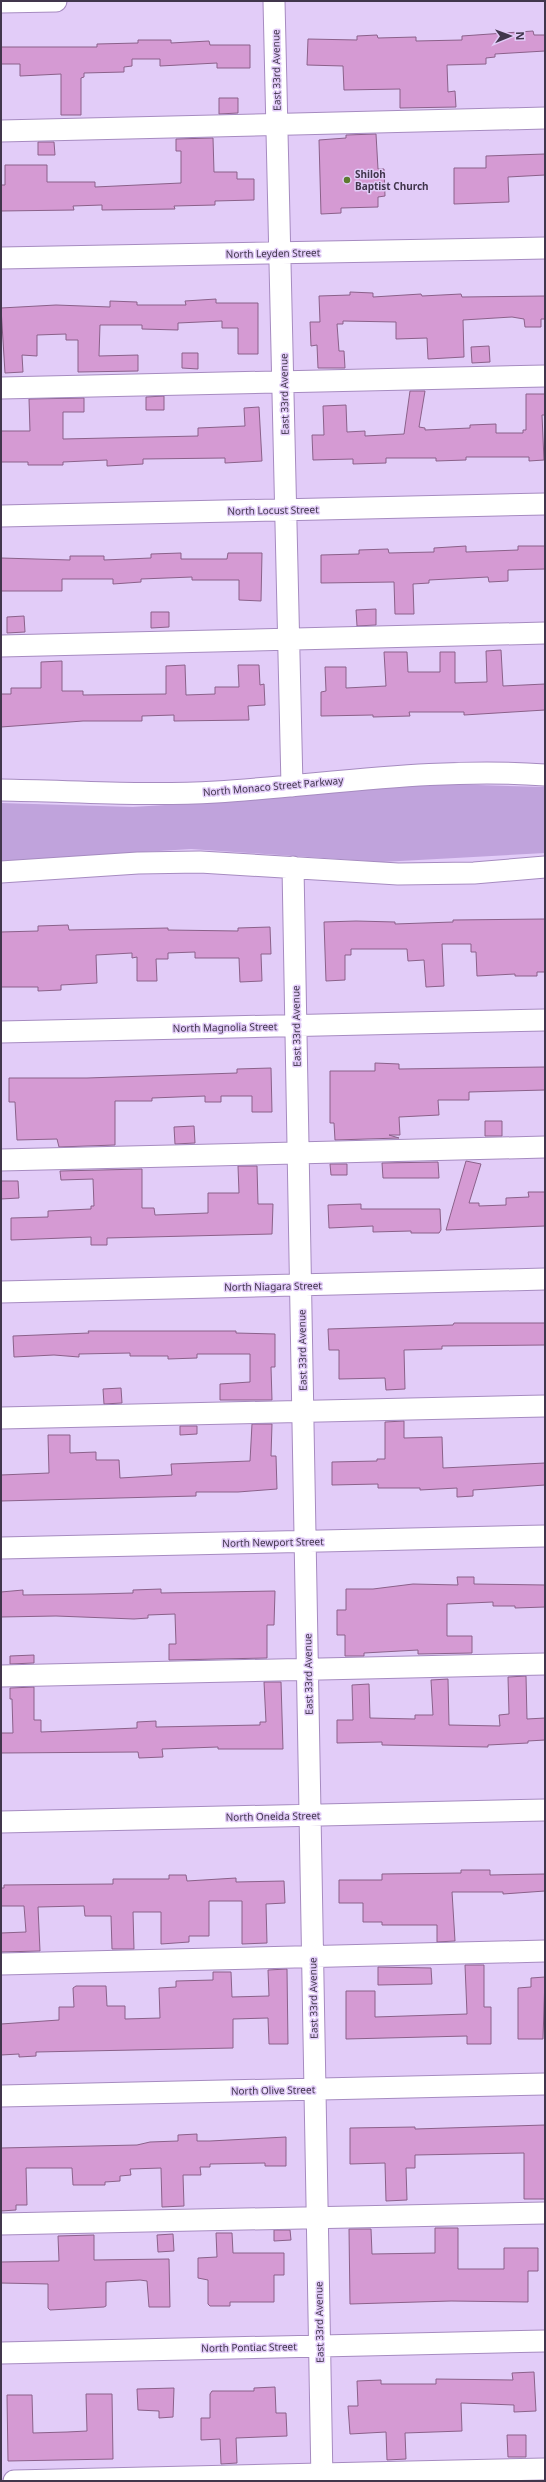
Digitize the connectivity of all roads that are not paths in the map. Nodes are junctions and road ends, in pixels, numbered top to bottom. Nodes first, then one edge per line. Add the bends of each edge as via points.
1 (56, 1) edge
2 (274, 1) edge
3 (1, 2) edge
4 (545, 118) edge
5 (277, 124) junction
6 (1, 131) edge
7 (545, 248) edge
8 (280, 253) junction
9 (1, 258) edge
10 (545, 376) edge
11 (284, 382) junction
12 (1, 388) edge
13 (545, 504) edge
14 (287, 510) junction
15 (1, 516) edge
16 (545, 633) edge
17 (290, 639) junction
18 (1, 646) edge
19 (545, 775) edge
20 (292, 786) junction
21 (1, 790) edge
22 (294, 867) junction
23 (545, 867) edge
24 (1, 872) edge
25 (545, 1020) edge
26 (295, 1025) junction
27 (1, 1032) edge
28 (545, 1147) edge
29 (298, 1153) junction
30 (1, 1160) edge
31 (545, 1279) edge
32 (301, 1285) junction
33 (1, 1292) edge
34 (545, 1406) edge
35 (304, 1412) junction
36 (1, 1418) edge
37 (545, 1536) edge
38 (306, 1541) junction
39 (1, 1548) edge
40 (545, 1664) edge
41 (308, 1670) junction
42 (1, 1676) edge
43 (545, 1810) edge
44 (310, 1815) junction
45 (1, 1822) edge
46 (545, 1951) edge
47 (312, 1956) junction
48 (1, 1964) edge
49 (545, 2084) edge
50 (314, 2089) junction
51 (1, 2096) edge
52 (545, 2213) edge
53 (317, 2218) junction
54 (1, 2224) edge
55 (545, 2341) edge
56 (319, 2345) junction
57 (1, 2353) edge
58 (545, 2469) edge
59 (322, 2477) edge
60 (14, 2481) edge

1 - 3 street
2 - 5 street, East 33rd Avenue
4 - 5 street
5 - 6 street
5 - 8 street, East 33rd Avenue
7 - 8 street, North Leyden Street
8 - 9 street, North Leyden Street
8 - 11 street, East 33rd Avenue
10 - 11 street
11 - 12 street
11 - 14 street, East 33rd Avenue
13 - 14 street, North Locust Street
14 - 15 street, North Locust Street
14 - 17 street, East 33rd Avenue
16 - 17 street
17 - 18 street
17 - 20 street, East 33rd Avenue
19 - 20 street, North Monaco Street Parkway via 469,772 393,776
20 - 21 street, North Monaco Street Parkway via 135,795
22 - 23 street via 398,874 474,873
22 - 24 street via 200,862 138,863
22 - 26 street, East 33rd Avenue
25 - 26 street, North Magnolia Street
26 - 27 street, North Magnolia Street
26 - 29 street, East 33rd Avenue
28 - 29 street
29 - 30 street
29 - 32 street, East 33rd Avenue
31 - 32 street, North Niagara Street
32 - 33 street, North Niagara Street
32 - 35 street, East 33rd Avenue
34 - 35 street
35 - 36 street
35 - 38 street, East 33rd Avenue
37 - 38 street, North Newport Street
38 - 39 street, North Newport Street
38 - 41 street, East 33rd Avenue
40 - 41 street
41 - 42 street
41 - 44 street, East 33rd Avenue
43 - 44 street, North Oneida Street
44 - 45 street, North Oneida Street
44 - 47 street, East 33rd Avenue
46 - 47 street
47 - 48 street
47 - 50 street, East 33rd Avenue
49 - 50 street, North Olive Street
50 - 51 street, North Olive Street
50 - 53 street, East 33rd Avenue
52 - 53 street
53 - 54 street
53 - 56 street, East 33rd Avenue
55 - 56 street, North Pontiac Street
56 - 57 street, North Pontiac Street
56 - 59 street, East 33rd Avenue
58 - 59 street
59 - 60 street

